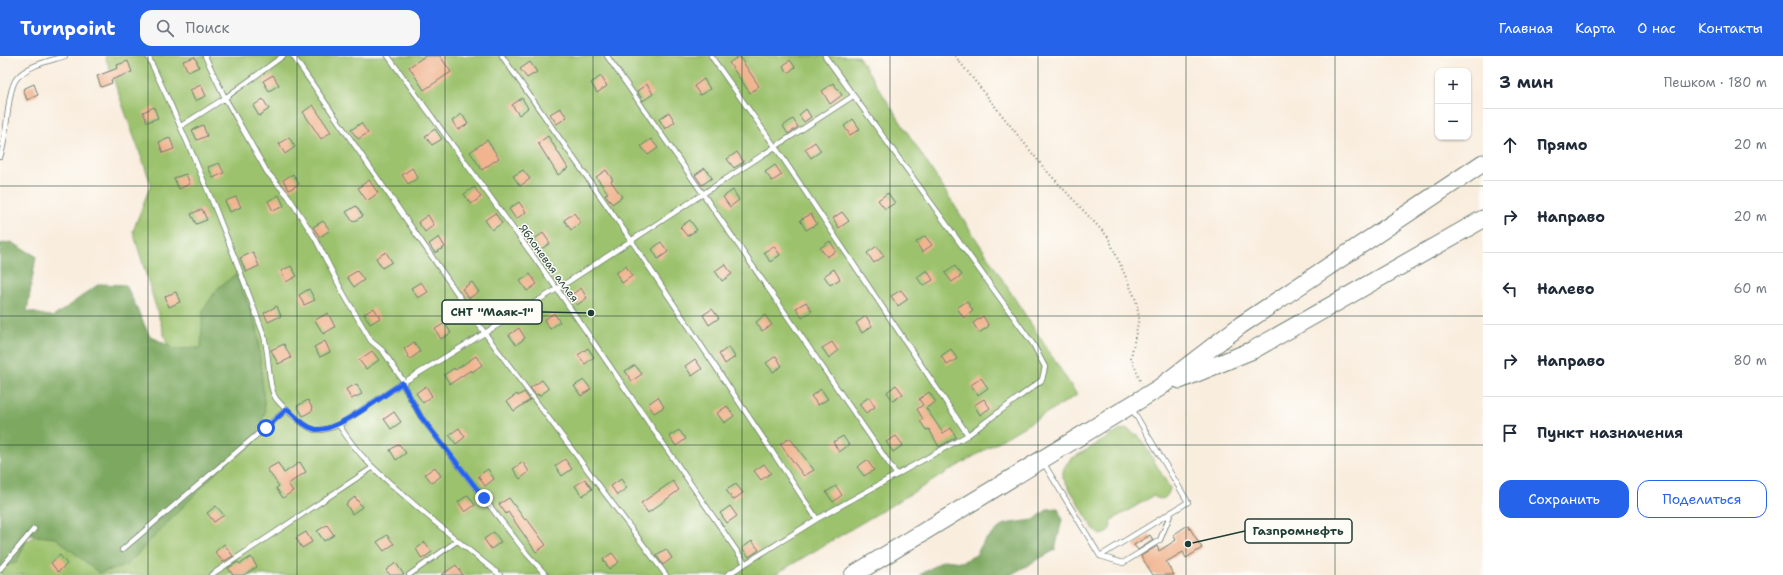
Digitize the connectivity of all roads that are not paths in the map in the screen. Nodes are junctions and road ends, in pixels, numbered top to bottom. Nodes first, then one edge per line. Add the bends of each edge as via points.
1 (65, 56) edge
2 (148, 56) edge
3 (205, 56) edge
4 (283, 56) edge
5 (293, 56) edge
6 (388, 56) edge
7 (502, 56) edge
8 (606, 56) edge
9 (711, 56) edge
10 (825, 56) edge
11 (853, 96) junction
12 (225, 98) junction
13 (181, 126) junction
14 (776, 148) junction
15 (0, 157) edge
16 (1483, 163) edge
17 (703, 194) junction
18 (1483, 219) edge
19 (631, 240) junction
20 (556, 289) junction
21 (484, 332) junction
22 (403, 382) junction
23 (1153, 392) junction
24 (1131, 406) junction
25 (287, 409) junction
26 (339, 425) junction
27 (968, 435) junction
28 (1042, 460) junction
29 (372, 468) junction
30 (897, 476) junction
31 (1171, 513) junction
32 (817, 518) junction
33 (34, 529) dead end
34 (458, 541) junction
35 (122, 550) dead end
36 (1100, 556) junction
37 (745, 563) junction
38 (0, 569) edge
39 (211, 575) edge
40 (410, 575) edge
41 (500, 575) edge
42 (546, 575) edge
43 (666, 575) edge
44 (727, 575) edge
45 (853, 575) edge

1 - 15 lane via 39,65 17,79 12,90
2 - 13 lane
3 - 12 lane
4 - 12 lane
5 - 21 lane
6 - 20 lane, Яблоневая аллея
7 - 19 lane
8 - 17 lane
9 - 14 lane
10 - 11 lane
11 - 14 lane
11 - 27 lane via 1033,344 1045,367 1042,380
12 - 13 lane
12 - 22 lane via 267,172 288,196 315,238 370,340 384,350
13 - 25 lane via 264,336 271,389 277,400
14 - 17 lane
14 - 27 lane
16 - 23 highway via 1241,325
17 - 19 lane
17 - 30 lane
18 - 23 highway via 1253,350
19 - 20 lane
19 - 32 lane
20 - 21 lane
20 - 37 lane, Яблоневая аллея
21 - 22 lane
21 - 43 lane
22 - 26 lane
22 - 42 lane via 421,417
23 - 24 highway
24 - 28 highway
24 - 31 lane via 1188,502
25 - 26 lane via 315,430
25 - 35 lane
26 - 29 lane
27 - 30 lane
28 - 36 lane
28 - 45 highway
29 - 34 lane
29 - 39 lane
30 - 32 lane
31 - 36 lane
31 - 36 lane via 1160,540 1123,563
32 - 37 lane
33 - 38 lane
34 - 40 lane
34 - 41 lane
37 - 44 lane

